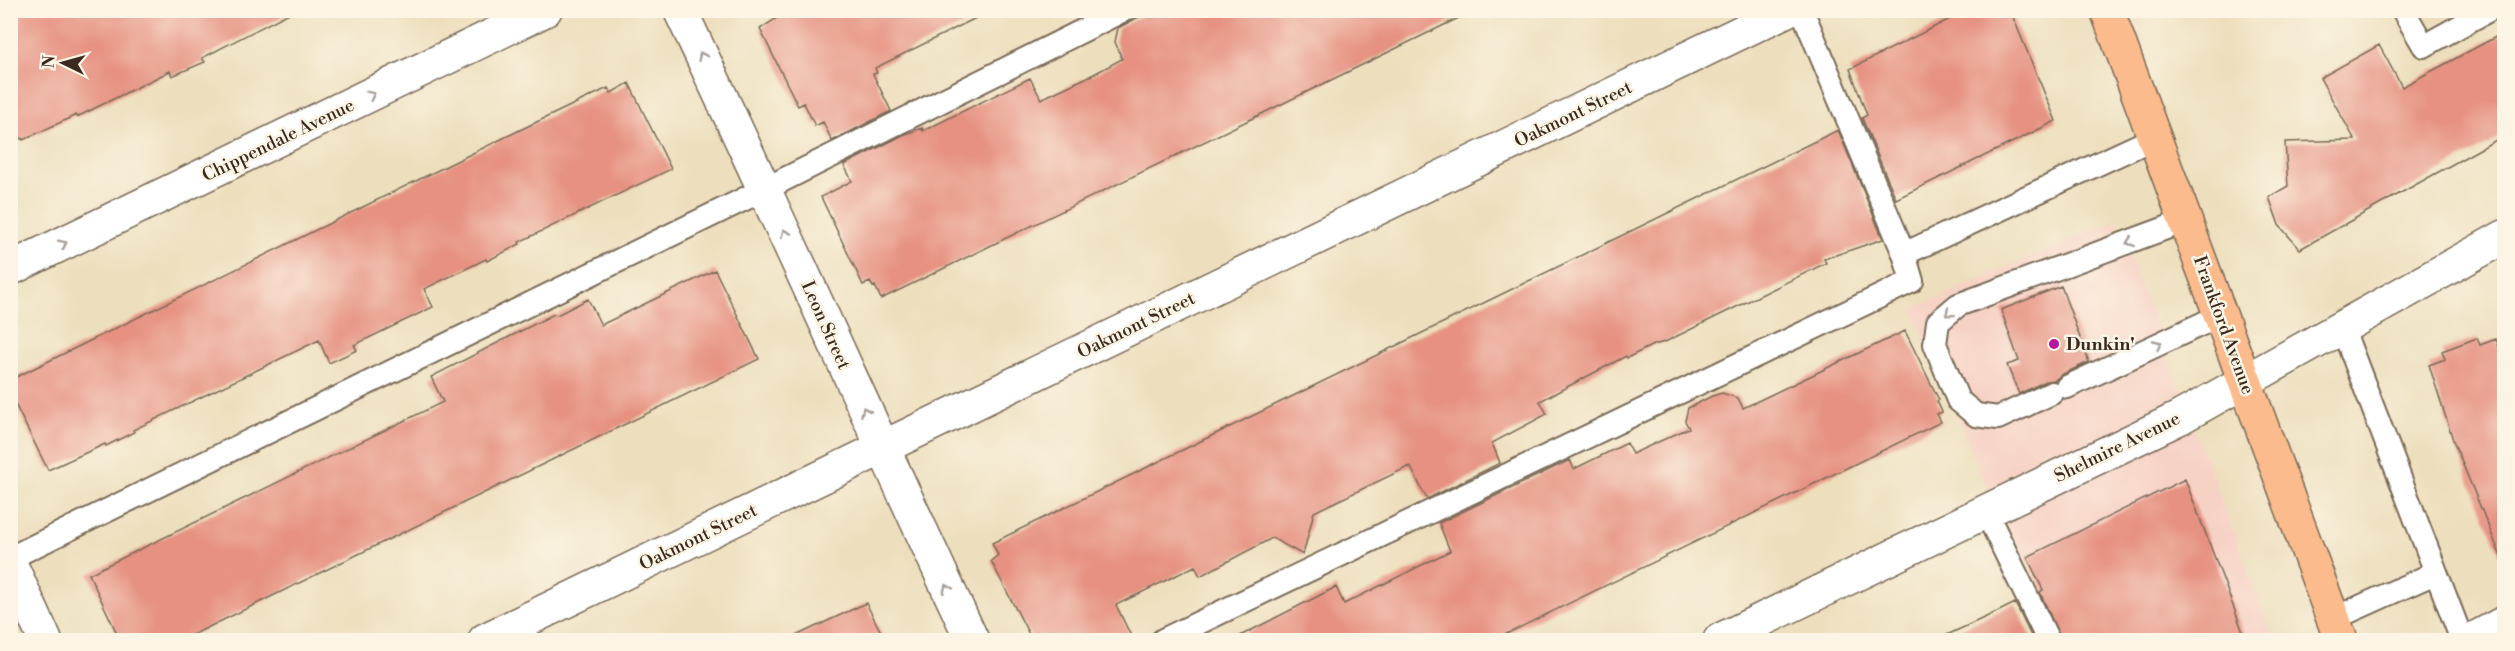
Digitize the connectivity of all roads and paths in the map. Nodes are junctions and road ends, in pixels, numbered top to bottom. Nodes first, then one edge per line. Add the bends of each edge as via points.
1 (545, 10) edge
2 (680, 10) edge
3 (1124, 10) edge
4 (1787, 10) edge
5 (1802, 10) edge
6 (2403, 10) edge
7 (2489, 10) edge
8 (2113, 13) edge
9 (2154, 138) junction
10 (765, 189) junction
11 (2185, 221) junction
12 (2505, 237) edge
13 (1904, 254) junction
14 (10, 270) edge
15 (2221, 315) junction
16 (2342, 327) junction
17 (2245, 381) junction
18 (882, 448) junction
19 (1986, 512) junction
20 (10, 558) edge
21 (10, 563) edge
22 (2435, 573) junction
23 (2337, 630) edge
24 (2481, 636) edge
25 (45, 640) edge
26 (485, 640) edge
27 (972, 640) edge
28 (1163, 640) edge
29 (1720, 640) edge
30 (2048, 640) edge

14 -> 1 street, Chippendale Avenue
10 -> 2 street, Leon Street
3 - 10 lane
4 - 18 street, Oakmont Street
5 - 13 lane
6 - 7 lane via 2424,46
8 - 9 main road, Frankford Avenue
9 - 11 main road, Frankford Avenue
9 - 13 lane
18 -> 10 street, Leon Street
10 - 20 lane
11 - 15 main road, Frankford Avenue
11 -> 15 lane via 1959,305 1938,322 1935,344 1958,400 1976,415 1998,418
12 - 16 street, Shelmire Avenue
13 - 28 lane via 1912,281
15 - 17 main road, Frankford Avenue
16 - 17 street, Shelmire Avenue
16 - 22 lane
17 - 19 street, Shelmire Avenue
17 - 23 main road, Frankford Avenue
18 - 26 street, Oakmont Street
27 -> 18 street, Leon Street
19 - 29 street, Shelmire Avenue
19 - 30 lane
21 - 25 street
22 - 23 lane
22 - 24 lane

